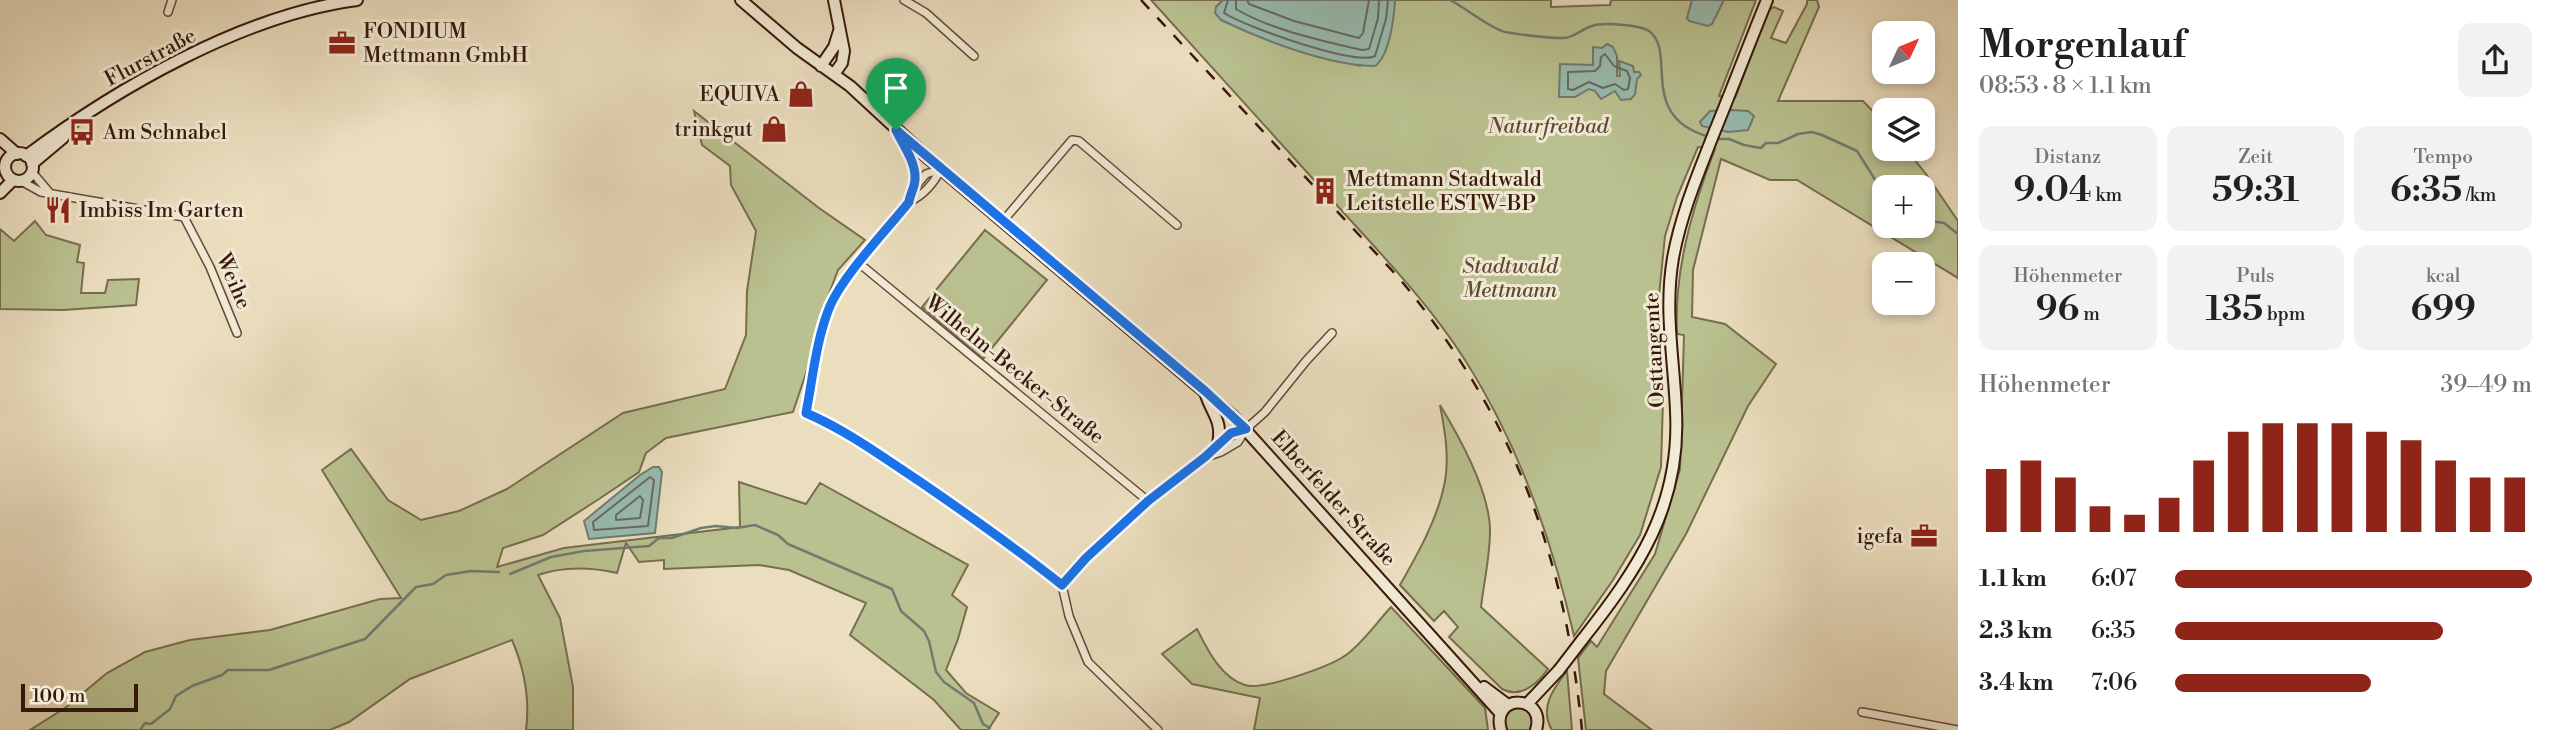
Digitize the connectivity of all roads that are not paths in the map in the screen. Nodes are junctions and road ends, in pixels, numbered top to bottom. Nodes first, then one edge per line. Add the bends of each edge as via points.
1 (172, 0) edge
2 (357, 0) edge
3 (741, 0) edge
4 (834, 0) edge
5 (904, 0) edge
6 (1767, 0) edge
7 (168, 12) dead end
8 (839, 31) junction
9 (974, 56) dead end
10 (821, 66) junction
11 (834, 74) junction
12 (896, 130) junction
13 (0, 139) edge
14 (0, 149) edge
15 (27, 161) junction
16 (941, 169) junction
17 (9, 175) edge
18 (914, 188) junction
19 (0, 192) edge
20 (50, 193) junction
21 (909, 202) junction
22 (1003, 221) junction
23 (1177, 225) dead end
24 (860, 264) junction
25 (237, 332) dead end
26 (1332, 333) dead end
27 (1205, 391) junction
28 (1246, 429) junction
29 (1218, 444) junction
30 (1205, 457) junction
31 (1148, 501) junction
32 (1062, 585) junction
33 (1530, 707) junction
34 (1505, 709) junction
35 (1862, 712) dead end
36 (1158, 730) edge
37 (1501, 730) edge
38 (1537, 730) edge
39 (1958, 730) edge

1 - 7 street
2 - 15 main road, Flurstraße via 280,19 209,46 83,116 63,138
3 - 10 main road, Elberfelder Straße
4 - 8 main road
5 - 9 street via 926,13
6 - 33 main road, Osttangente, bridge via 1682,218 1670,280 1676,426 1659,518 1623,586
8 - 10 main road
8 - 11 main road via 844,58
10 - 11 main road, Elberfelder Straße
11 - 12 main road, Elberfelder Straße
12 - 16 main road, Elberfelder Straße
12 - 18 street via 912,162
13 - 15 main road
14 - 17 main road
15 - 17 main road via 28,178
15 - 17 main road via 10,156
15 - 20 street
16 - 18 street via 926,174
16 - 21 street via 934,182
16 - 22 main road, Elberfelder Straße
17 - 19 main road
17 - 20 street, Weihe
18 - 21 street
20 - 25 street, Weihe via 184,217
21 - 24 street
22 - 23 street via 1072,140 1079,141
22 - 27 main road, Elberfelder Straße
24 - 31 street, Wilhelm-Becker-Straße
24 - 32 street via 831,305 806,413 872,449
26 - 28 street
27 - 28 main road, Elberfelder Straße
27 - 29 main road via 1220,425
28 - 29 street via 1231,433
28 - 30 street via 1238,442
28 - 34 main road, Elberfelder Straße via 1472,680
29 - 30 street
30 - 31 street
31 - 32 street
32 - 36 street via 1088,662
33 - 34 main road via 1517,702
33 - 38 main road via 1538,721
34 - 37 main road
35 - 39 street

